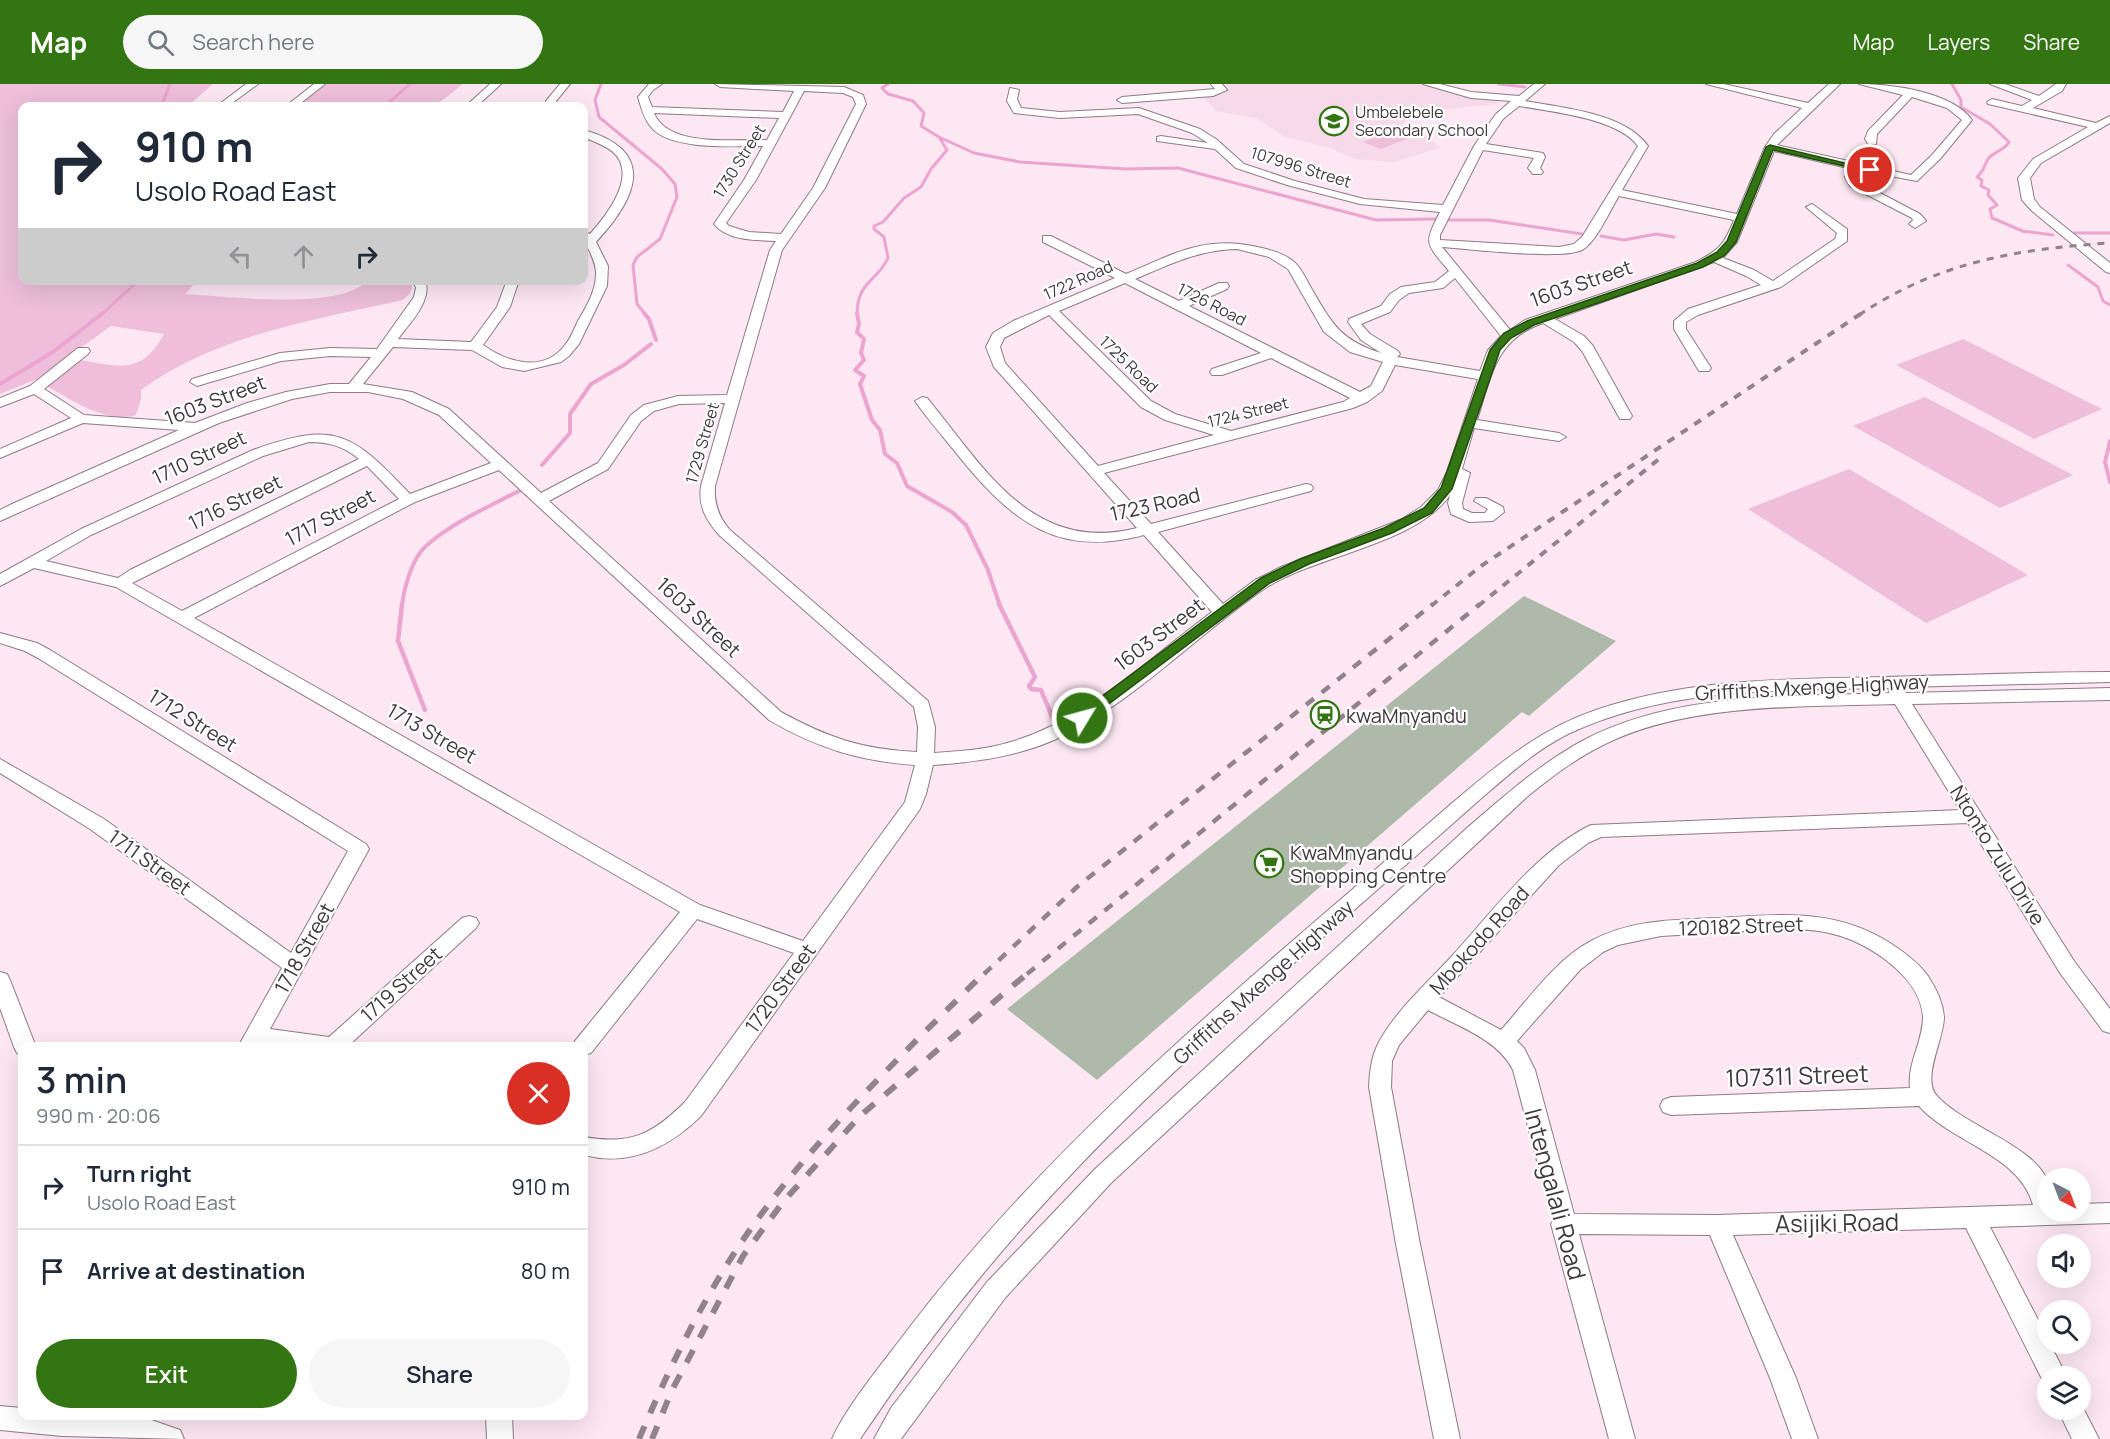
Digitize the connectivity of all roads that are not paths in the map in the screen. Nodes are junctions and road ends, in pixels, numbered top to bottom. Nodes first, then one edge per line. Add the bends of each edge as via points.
1 (253, 84) edge
2 (320, 84) edge
3 (496, 84) edge
4 (565, 84) edge
5 (657, 84) edge
6 (720, 84) edge
7 (1217, 84) edge
8 (1428, 84) edge
9 (1540, 84) edge
10 (1711, 84) edge
11 (1835, 84) edge
12 (1864, 84) edge
13 (1995, 84) edge
14 (2061, 84) edge
15 (1745, 87) edge
16 (801, 88) junction
17 (1014, 90) dead end
18 (1910, 94) junction
19 (1175, 97) junction
20 (2038, 99) junction
21 (1519, 100) junction
22 (228, 102) edge
23 (296, 102) edge
24 (476, 102) edge
25 (551, 102) edge
26 (1992, 102) dead end
27 (1090, 103) dead end
28 (1138, 106) junction
29 (1810, 107) junction
30 (2024, 109) junction
31 (648, 110) junction
32 (786, 115) junction
33 (2110, 119) edge
34 (2097, 126) junction
35 (588, 135) edge
36 (1161, 140) dead end
37 (1872, 142) dead end
38 (771, 143) junction
39 (1479, 146) junction
40 (1770, 147) junction
41 (1222, 149) junction
42 (1854, 165) junction
43 (1537, 172) dead end
44 (1615, 192) junction
45 (1812, 207) dead end
46 (1446, 209) junction
47 (1741, 218) junction
48 (1915, 224) dead end
49 (588, 237) edge
50 (783, 238) junction
51 (1047, 239) dead end
52 (588, 241) edge
53 (1434, 243) junction
54 (1714, 258) junction
55 (2110, 269) edge
56 (1455, 272) junction
57 (1124, 278) junction
58 (421, 285) edge
59 (512, 285) edge
60 (1223, 286) dead end
61 (1770, 286) junction
62 (1179, 306) junction
63 (1052, 311) junction
64 (1544, 318) junction
65 (1508, 336) junction
66 (475, 346) junction
67 (385, 348) junction
68 (82, 351) dead end
69 (1273, 353) junction
70 (1396, 361) junction
71 (1704, 368) dead end
72 (1217, 372) dead end
73 (1486, 376) junction
74 (197, 382) dead end
75 (354, 386) junction
76 (35, 389) junction
77 (734, 399) junction
78 (1362, 399) junction
79 (922, 401) dead end
80 (0, 403) edge
81 (1625, 416) dead end
82 (81, 419) junction
83 (1469, 423) junction
84 (198, 427) junction
85 (1229, 435) junction
86 (1559, 437) dead end
87 (1461, 448) junction
88 (0, 454) edge
89 (368, 460) junction
90 (502, 464) junction
91 (1094, 471) junction
92 (1306, 488) dead end
93 (541, 499) junction
94 (408, 500) junction
95 (1481, 501) dead end
96 (0, 516) edge
97 (1147, 531) junction
98 (32, 563) junction
99 (0, 581) edge
100 (121, 583) junction
101 (1222, 613) junction
102 (182, 618) junction
103 (0, 638) edge
104 (2110, 677) edge
105 (1896, 690) junction
106 (2110, 694) edge
107 (924, 759) junction
108 (0, 765) edge
109 (1975, 816) junction
110 (359, 849) joint
111 (693, 910) junction
112 (469, 923) dead end
113 (807, 950) junction
114 (294, 966) junction
115 (0, 980) edge
116 (1425, 999) junction
117 (2110, 1025) edge
118 (253, 1041) edge
119 (1504, 1041) junction
120 (24, 1042) edge
121 (269, 1042) edge
122 (338, 1042) edge
123 (587, 1042) edge
124 (1924, 1097) junction
125 (1671, 1106) dead end
126 (588, 1147) edge
127 (2037, 1185) edge
128 (2110, 1214) edge
129 (2091, 1215) edge
130 (2037, 1216) edge
131 (1974, 1219) junction
132 (1563, 1224) junction
133 (1717, 1225) junction
134 (2048, 1366) edge
135 (0, 1418) edge
136 (499, 1420) edge
137 (2076, 1420) edge
138 (46, 1426) edge
139 (171, 1439) edge
140 (500, 1439) edge
141 (845, 1439) edge
142 (887, 1439) edge
143 (1447, 1439) edge
144 (1622, 1439) edge
145 (1805, 1439) edge
146 (2086, 1439) edge

1 - 22 street
2 - 23 street
3 - 24 street
4 - 25 street
5 - 31 street via 644,93
6 - 16 street
7 - 19 street via 1182,90
7 - 19 street via 1222,90 1218,92
8 - 21 street
9 - 21 street
10 - 15 street
11 - 29 street, 1603 Street
12 - 18 street
13 - 20 street
14 - 20 street
15 - 29 street
16 - 32 street, 1730 Street
16 - 50 street, 1729 Street via 850,92 858,95 861,104 819,188
17 - 28 street via 1011,97 1018,111 1060,115
18 - 37 street via 1872,133
18 - 42 street via 1956,108 1967,120 1916,178 1901,178
19 - 28 street
20 - 30 street
21 - 39 street via 1499,117
21 - 44 street via 1611,123 1637,136 1643,146
26 - 30 street
27 - 28 street
28 - 41 street, 107996 Street via 1196,131
29 - 40 street, 1603 Street
30 - 34 street
31 - 32 street
31 - 38 street via 656,127 667,135
32 - 38 street, 1730 Street
33 - 34 street
34 - 55 street via 2037,161 2024,178 2028,200
35 - 49 street via 616,149 629,170 614,207 597,234
36 - 41 street
38 - 50 street, 1730 Street via 720,224 733,233
39 - 43 street via 1539,155 1534,168
39 - 46 street
40 - 42 street
40 - 47 street, 1603 Street
41 - 46 street, 107996 Street via 1240,166 1332,195 1378,204
42 - 48 street via 1854,184 1916,216 1920,221
44 - 47 street
44 - 53 street via 1587,239 1570,250
45 - 61 street via 1840,229 1843,238
46 - 53 street
47 - 54 street, 1603 Street via 1731,242
50 - 77 street, 1729 Street via 776,250
51 - 57 street, 1726 Road
52 - 66 street via 601,260 601,285 596,301 562,356 538,365 515,367 497,361
53 - 56 street
54 - 61 street
54 - 64 street, 1603 Street
56 - 65 street
56 - 70 street via 1439,285 1405,290 1386,309 1354,322 1365,337 1395,355
57 - 62 street, 1726 Road
57 - 63 street, 1722 Road
57 - 70 street, 1722 Road via 1203,248 1237,245 1260,250 1293,267 1334,335 1355,348
58 - 67 street via 420,297
59 - 66 street
60 - 62 street
61 - 71 street via 1693,312 1680,321 1680,329
62 - 69 street, 1726 Road
63 - 85 street, 1725 Road via 1146,404 1170,417
63 - 91 street, 1722 Road via 998,336 993,347 995,358
64 - 65 street, 1603 Street
64 - 81 street via 1588,349
65 - 73 street, 1603 Street via 1495,350
66 - 67 street
67 - 74 street via 279,357
67 - 75 street
68 - 76 street
69 - 72 street
69 - 78 street, 1726 Road
70 - 73 street, 1722 Road
70 - 78 street, 1724 Street via 1382,383
73 - 83 street, 1603 Street
75 - 84 street, 1603 Street via 278,398 241,408
75 - 90 street, 1603 Street via 396,392 428,402
76 - 80 street
76 - 82 street
77 - 93 street via 678,400 649,408 636,418 603,465
77 - 107 street, 1729 Street via 708,486 711,516 724,532 922,705 927,717
78 - 85 street, 1724 Street
79 - 97 street, 1723 Road via 1010,506 1024,517 1060,532 1093,537
82 - 84 street
82 - 88 street
83 - 86 street
83 - 87 street, 1603 Street
84 - 96 street, 1603 Street
85 - 91 street, 1724 Street
87 - 95 street via 1463,473 1455,509 1464,516 1488,518 1496,512 1495,507
87 - 101 street, 1603 Street via 1446,489 1428,510 1388,531 1281,572
89 - 94 street, 1710 Street
89 - 98 street, 1710 Street via 356,448 335,439 284,442 86,532
89 - 100 street, 1716 Street
90 - 93 street, 1603 Street
90 - 94 street, 1717 Street
91 - 97 street, 1722 Road
92 - 97 street, 1723 Road
93 - 107 street, 1603 Street via 792,727 865,754
94 - 102 street, 1717 Street
97 - 101 street, 1722 Road
98 - 99 street, 1710 Street
98 - 100 street, 1713 Street
100 - 102 street, 1713 Street
101 - 107 street, 1603 Street via 1082,718 1059,730 1005,748 962,757
102 - 111 street, 1713 Street
103 - 110 street, 1712 Street via 44,654
104 - 105 street, Griffiths Mxenge Highway
105 - 106 street, Griffiths Mxenge Highway
105 - 109 street, Ntonto Zulu Drive
105 - 141 street, Griffiths Mxenge Highway via 1736,687 1669,696 1594,717 1528,750 1212,1024 1073,1157 949,1296
105 - 142 street, Griffiths Mxenge Highway via 1676,715 1634,725 1577,751 1532,781 1149,1132 1050,1229 996,1290
107 - 113 street, 1720 Street via 913,804
108 - 114 street, 1711 Street via 97,824
109 - 116 street, Mbokodo Road via 1598,830 1573,842 1552,860
109 - 117 street, Ntonto Zulu Drive via 2067,967
110 - 114 street, 1718 Street
111 - 113 street, 1713 Street
111 - 123 street
112 - 122 street, 1719 Street
113 - 126 street, 1720 Street via 677,1126 654,1141 623,1151
114 - 118 street, 1718 Street
115 - 120 street
116 - 119 street, Intengalali Road
116 - 143 street, Mbokodo Road via 1391,1040 1382,1061 1380,1087
118 - 121 street
119 - 124 street, 120182 Street via 1575,963 1616,937 1674,928 1800,921 1863,937 1895,956 1918,978 1931,1000 1934,1024 1921,1075
119 - 132 street, Intengalali Road via 1524,1070
124 - 125 street, 107311 Street
124 - 127 street via 1959,1129 2010,1156
128 - 129 street, Asijiki Road
130 - 131 street, Asijiki Road
131 - 133 street, Asijiki Road
131 - 134 street
132 - 133 street, Asijiki Road
132 - 144 street, Intengalali Road
133 - 145 street
135 - 138 street
136 - 140 street
137 - 146 street
138 - 139 street via 108,1425

